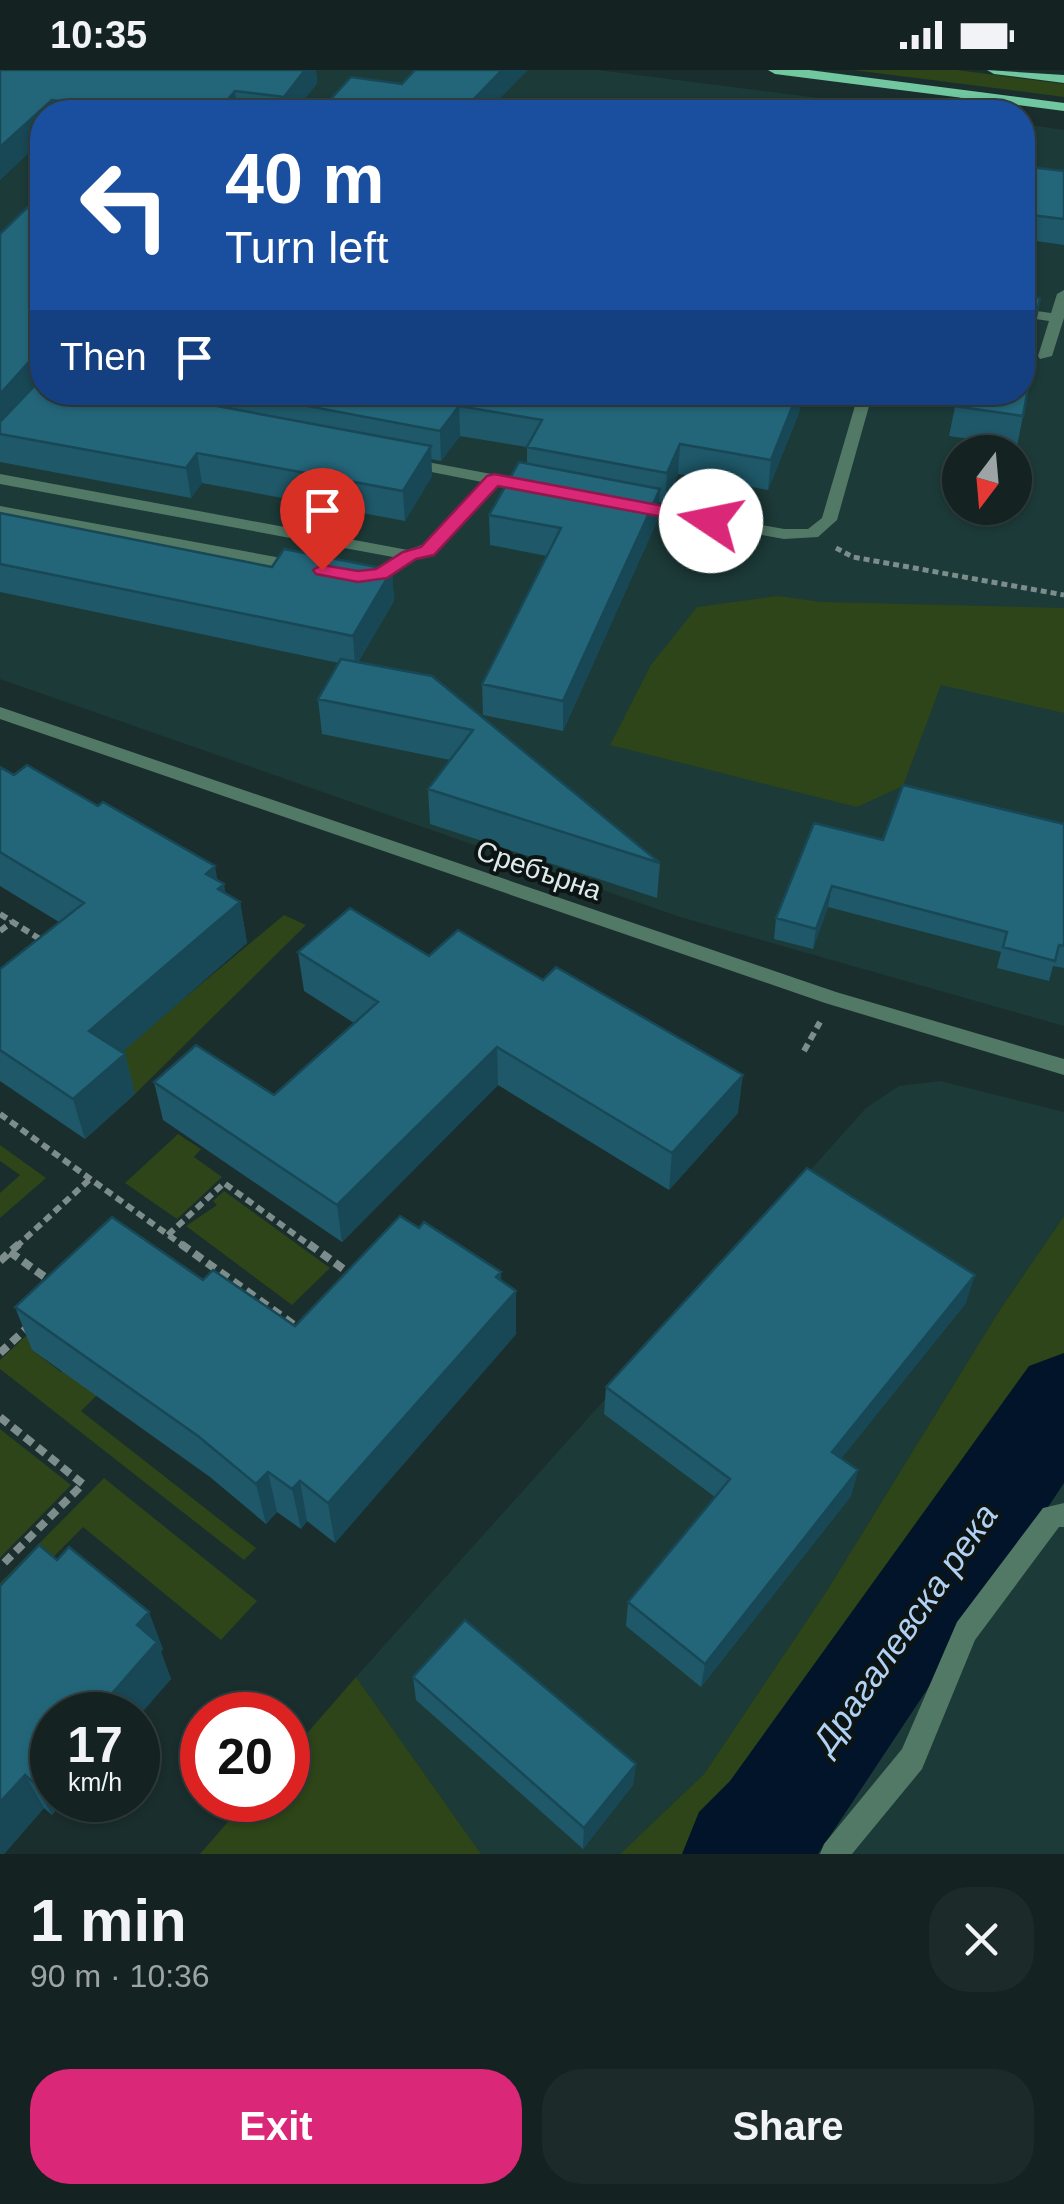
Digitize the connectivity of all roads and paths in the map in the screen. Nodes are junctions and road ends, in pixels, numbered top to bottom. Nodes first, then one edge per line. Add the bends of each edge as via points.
1 (775, 70) edge
2 (994, 70) edge
3 (1064, 79) edge
4 (966, 95) junction
5 (964, 100) edge
6 (1007, 100) edge
7 (1035, 103) edge
8 (1064, 107) edge
9 (1064, 294) edge
10 (1035, 315) edge
11 (1056, 318) junction
12 (1045, 356) dead end
13 (862, 405) edge
14 (398, 461) edge
15 (0, 479) edge
16 (494, 480) junction
17 (552, 490) edge
18 (610, 502) edge
19 (0, 511) edge
20 (812, 534) junction
21 (320, 570) edge
22 (1064, 595) edge
23 (0, 713) edge
24 (0, 914) edge
25 (12, 922) junction
26 (0, 931) edge
27 (61, 952) edge
28 (822, 1016) dead end
29 (804, 1052) dead end
30 (1064, 1067) edge
31 (0, 1114) edge
32 (90, 1179) junction
33 (145, 1218) junction
34 (132, 1231) edge
35 (168, 1235) junction
36 (10, 1252) junction
37 (362, 1260) edge
38 (0, 1261) edge
39 (350, 1273) junction
40 (52, 1282) edge
41 (336, 1286) edge
42 (311, 1314) edge
43 (40, 1316) edge
44 (298, 1328) junction
45 (314, 1340) edge
46 (0, 1354) edge
47 (0, 1416) edge
48 (1064, 1514) edge
49 (0, 1567) edge
50 (834, 1854) edge

1 - 4 main road
2 - 3 main road
4 - 5 street
4 - 6 main road
7 - 8 main road
9 - 11 street
10 - 11 street
11 - 12 street
13 - 20 street via 830,520
14 - 16 street
15 - 16 street via 402,560 433,546
16 - 17 street
18 - 20 street
19 - 21 street
20 - 22 path via 854,558
23 - 30 street, Сребърна via 832,998
24 - 25 path
25 - 26 path
25 - 27 path
28 - 29 path
31 - 32 path
32 - 33 path
32 - 36 path
33 - 34 path
33 - 35 path
35 - 39 path via 224,1183
35 - 44 path
36 - 38 path
36 - 40 path
37 - 39 path
39 - 41 path
42 - 44 path
43 - 46 path
44 - 45 path
47 - 49 path via 83,1484
48 - 50 street via 1052,1516 966,1631 912,1759

